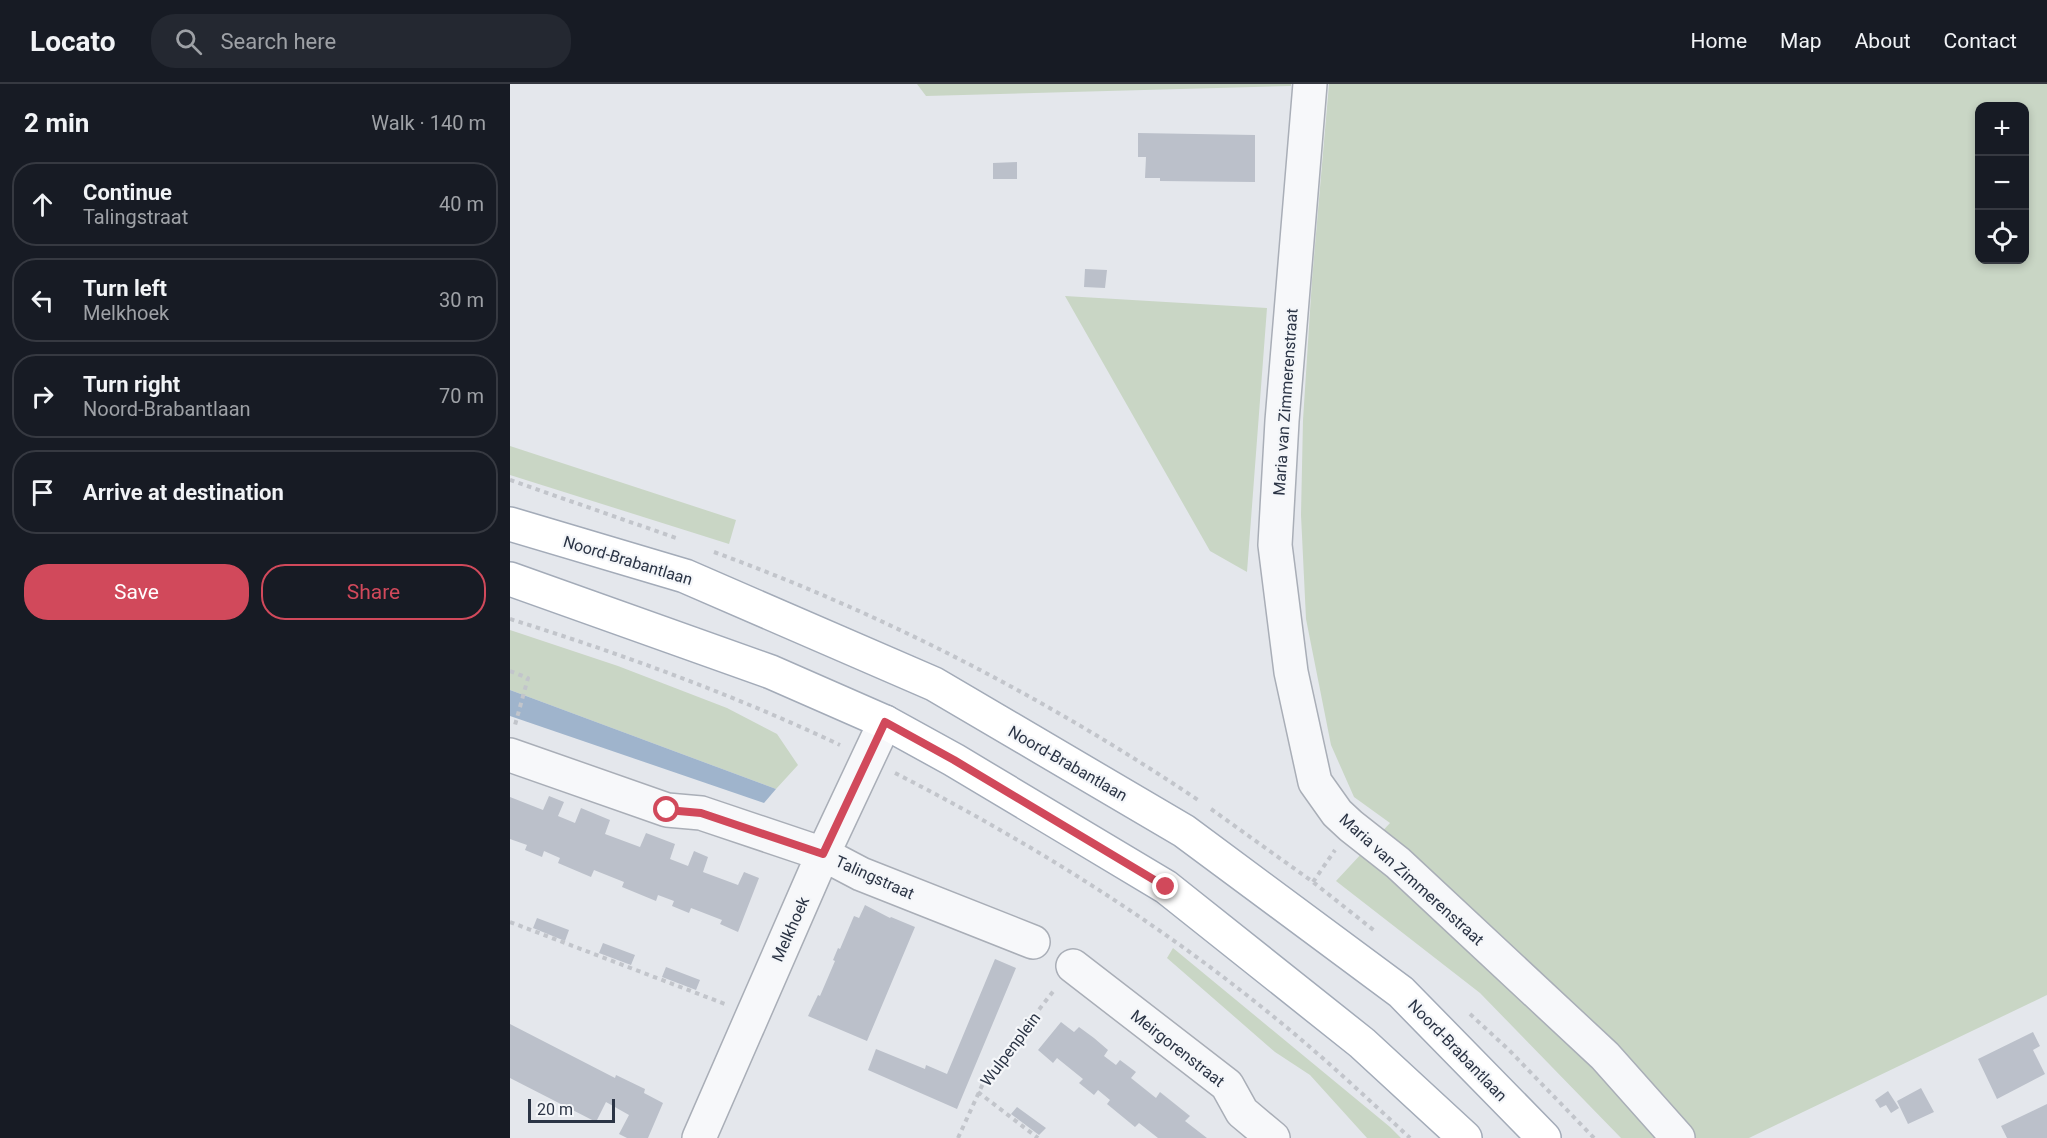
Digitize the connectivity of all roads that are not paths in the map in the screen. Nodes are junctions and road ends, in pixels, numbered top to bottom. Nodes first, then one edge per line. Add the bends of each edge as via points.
1 (1310, 84) edge
2 (510, 524) edge
3 (510, 579) edge
4 (885, 722) junction
5 (512, 743) edge
6 (823, 854) junction
7 (1033, 942) dead end
8 (1073, 966) road end
9 (699, 1138) edge
10 (1273, 1138) edge
11 (1465, 1138) edge
12 (1544, 1138) edge
13 (1678, 1138) edge

1 - 13 street, Maria van Zimmerenstraat via 1275,545 1291,672 1315,782 1337,813 1398,864 1605,1056
2 - 12 main road, Noord-Brabantlaan via 685,576 934,684 1184,831 1401,992
3 - 4 main road via 771,672
4 - 6 street, Melkhoek
4 - 11 main road via 1166,887 1362,1043
5 - 6 street, Talingstraat via 667,810 701,813
6 - 7 street, Talingstraat via 861,874
6 - 9 street, Melkhoek
8 - 10 street, Meirgorenstraat via 1227,1085 1242,1112

